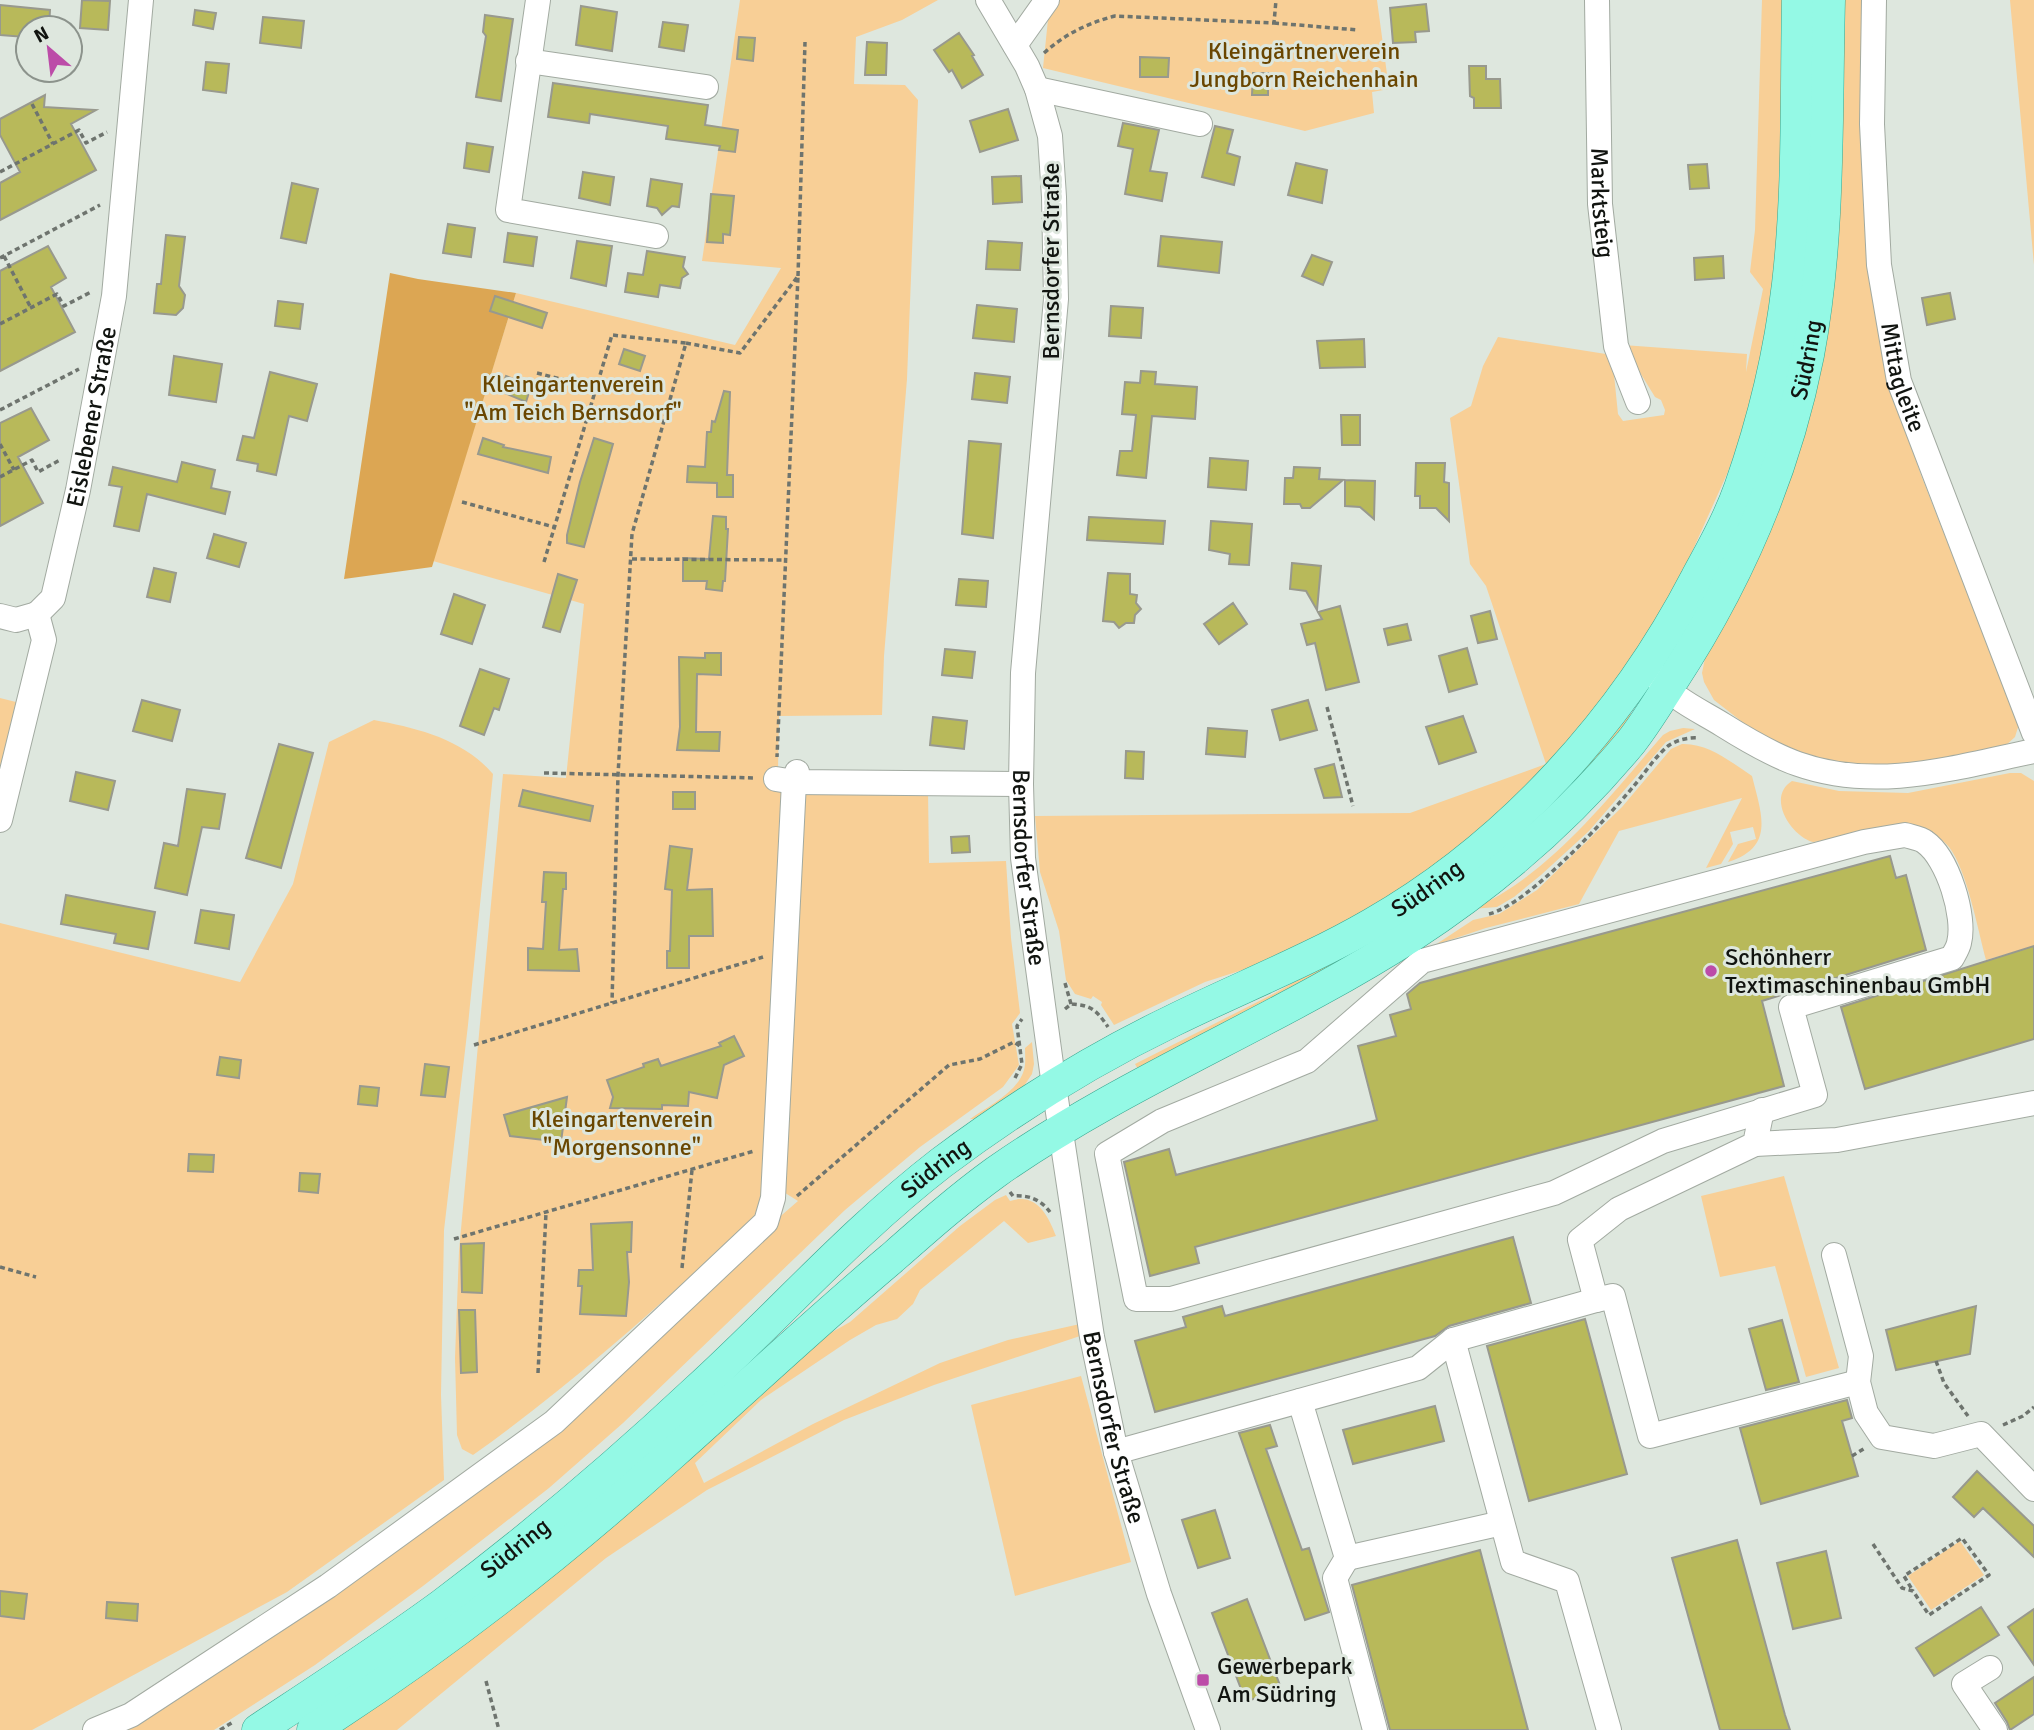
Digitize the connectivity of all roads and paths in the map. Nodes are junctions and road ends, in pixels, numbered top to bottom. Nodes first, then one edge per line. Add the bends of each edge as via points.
1 (141, 0) edge
2 (538, 0) edge
3 (988, 0) edge
4 (1046, 0) edge
5 (1276, 0) edge
6 (1597, 0) edge
7 (1798, 0) edge
8 (1829, 0) edge
9 (1874, 0) edge
10 (1274, 23) junction
11 (1358, 30) dead end
12 (805, 42) dead end
13 (1015, 45) junction
14 (528, 61) junction
15 (1027, 66) junction
16 (706, 88) dead end
17 (1037, 89) junction
18 (32, 103) dead end
19 (1200, 124) dead end
20 (105, 133) dead end
21 (52, 144) junction
22 (0, 172) edge
23 (124, 200) junction
24 (656, 236) dead end
25 (2, 257) edge
26 (798, 276) junction
27 (83, 296) dead end
28 (31, 308) junction
29 (0, 324) edge
30 (686, 343) junction
31 (101, 366) junction
32 (537, 373) dead end
33 (596, 388) junction
34 (1638, 402) dead end
35 (0, 410) edge
36 (0, 444) edge
37 (54, 463) dead end
38 (14, 470) junction
39 (0, 477) edge
40 (462, 502) dead end
41 (554, 527) junction
42 (632, 559) junction
43 (784, 560) junction
44 (544, 562) dead end
45 (37, 614) junction
46 (0, 616) edge
47 (1647, 663) junction
48 (1666, 691) junction
49 (1327, 707) dead end
50 (2034, 733) edge
51 (2034, 751) edge
52 (544, 773) dead end
53 (618, 775) junction
54 (789, 778) junction
55 (1021, 784) junction
56 (1353, 806) dead end
57 (0, 820) edge
58 (773, 954) dead end
59 (612, 1003) junction
60 (474, 1045) dead end
61 (1014, 1082) dead end
62 (1054, 1086) junction
63 (2034, 1103) edge
64 (1762, 1110) junction
65 (1062, 1130) junction
66 (1755, 1144) junction
67 (755, 1151) dead end
68 (692, 1170) junction
69 (996, 1173) junction
70 (796, 1196) dead end
71 (546, 1213) junction
72 (1052, 1214) dead end
73 (454, 1239) dead end
74 (1834, 1255) dead end
75 (0, 1267) edge
76 (682, 1268) dead end
77 (36, 1277) dead end
78 (1596, 1300) junction
79 (1453, 1340) junction
80 (1936, 1360) dead end
81 (538, 1373) dead end
82 (1858, 1382) junction
83 (1300, 1401) junction
84 (2034, 1407) edge
85 (1981, 1434) junction
86 (1116, 1452) junction
87 (2034, 1489) edge
88 (1502, 1523) junction
89 (1873, 1544) dead end
90 (1347, 1558) junction
91 (1913, 1591) junction
92 (1990, 1668) dead end
93 (485, 1681) dead end
94 (250, 1723) edge
95 (95, 1730) edge
96 (220, 1730) edge
97 (313, 1730) edge
98 (499, 1730) edge
99 (1208, 1730) edge
100 (1375, 1730) edge
101 (1609, 1730) edge
102 (1995, 1730) edge

1 - 23 street, Eislebener Straße
2 - 14 street
3 - 13 street, Bernsdorfer Straße
4 - 13 street
5 - 10 path
6 - 34 street, Marktsteig via 1600,204 1616,346
7 - 47 main road, Südring via 1788,284 1770,386 1739,490 1713,548
8 - 48 main road, Südring via 1821,251 1796,406 1751,539 1712,617
9 - 50 street, Mittagleite via 1872,124 1879,265 1899,381
10 - 11 path
10 - 15 path via 1115,16 1074,31
12 - 26 path
13 - 15 street, Bernsdorfer Straße
14 - 16 street
14 - 24 street via 508,210
15 - 17 street, Bernsdorfer Straße
17 - 19 street
17 - 55 street, Bernsdorfer Straße via 1050,136 1056,299 1023,674
18 - 21 path
20 - 21 path via 86,143 79,130
21 - 22 path
23 - 25 path via 106,201
23 - 31 street, Eislebener Straße
25 - 28 path
26 - 30 path via 740,353
26 - 43 path
27 - 28 path via 64,306 57,294
28 - 29 path
30 - 33 path via 612,335
30 - 42 path via 632,534
31 - 35 path via 86,365
31 - 45 street, Eislebener Straße via 52,598
32 - 33 path
33 - 41 path
36 - 38 path
37 - 38 path via 38,472 32,460
38 - 39 path
40 - 41 path
41 - 44 path
42 - 43 path
42 - 53 path
43 - 54 path
45 - 46 street via 16,620
45 - 57 street via 44,640
47 - 48 street
47 - 62 main road, Südring via 1544,791 1443,878 1338,943 1128,1043
48 - 51 street via 1774,754 1826,772 1909,776
48 - 65 main road, Südring via 1636,737 1563,816 1457,905 1314,993 1138,1084
49 - 56 path
52 - 53 path
53 - 54 path
53 - 59 path
54 - 55 street
54 - 95 street via 774,1198 765,1222 554,1422 328,1586 131,1715
55 - 62 street, Bernsdorfer Straße via 1023,858
58 - 59 path
59 - 60 path
61 - 70 path via 1022,1063 1020,1046 1014,1042 980,1059 949,1065
62 - 65 street, Bernsdorfer Straße
62 - 94 main road, Südring via 972,1141 870,1223 700,1388 528,1538 368,1657
63 - 66 street via 1837,1140
64 - 64 street via 1815,1095 1791,1007 1952,958 1959,943 1960,913 1940,858 1925,841 1905,835 1864,842 1422,961 1307,1061 1162,1121 1107,1154 1136,1299 1171,1299 1554,1193 1663,1140
64 - 66 street
65 - 69 main road, Südring
65 - 86 street, Bernsdorfer Straße via 1092,1337
66 - 78 street via 1619,1209 1580,1240
67 - 68 path
68 - 71 path
68 - 76 path
69 - 72 path via 1013,1196 1034,1198
69 - 97 main road, Südring via 856,1288 522,1582
71 - 73 path
71 - 81 path
74 - 82 street via 1861,1356
75 - 77 path
78 - 79 street
78 - 82 street via 1613,1296 1650,1436
79 - 83 street via 1418,1368
79 - 88 street
80 - 85 path via 1944,1383
82 - 85 street via 1866,1413 1882,1437 1934,1446
83 - 86 street
83 - 90 street
84 - 85 path
85 - 87 street
86 - 99 street, Bernsdorfer Straße via 1159,1594
88 - 90 street
88 - 101 street via 1513,1562 1566,1581
89 - 91 path via 1902,1588
90 - 100 street via 1335,1578
91 - 91 path via 1929,1615 1989,1575 1962,1538 1904,1576
92 - 102 street via 1965,1685
93 - 98 path
94 - 96 path

